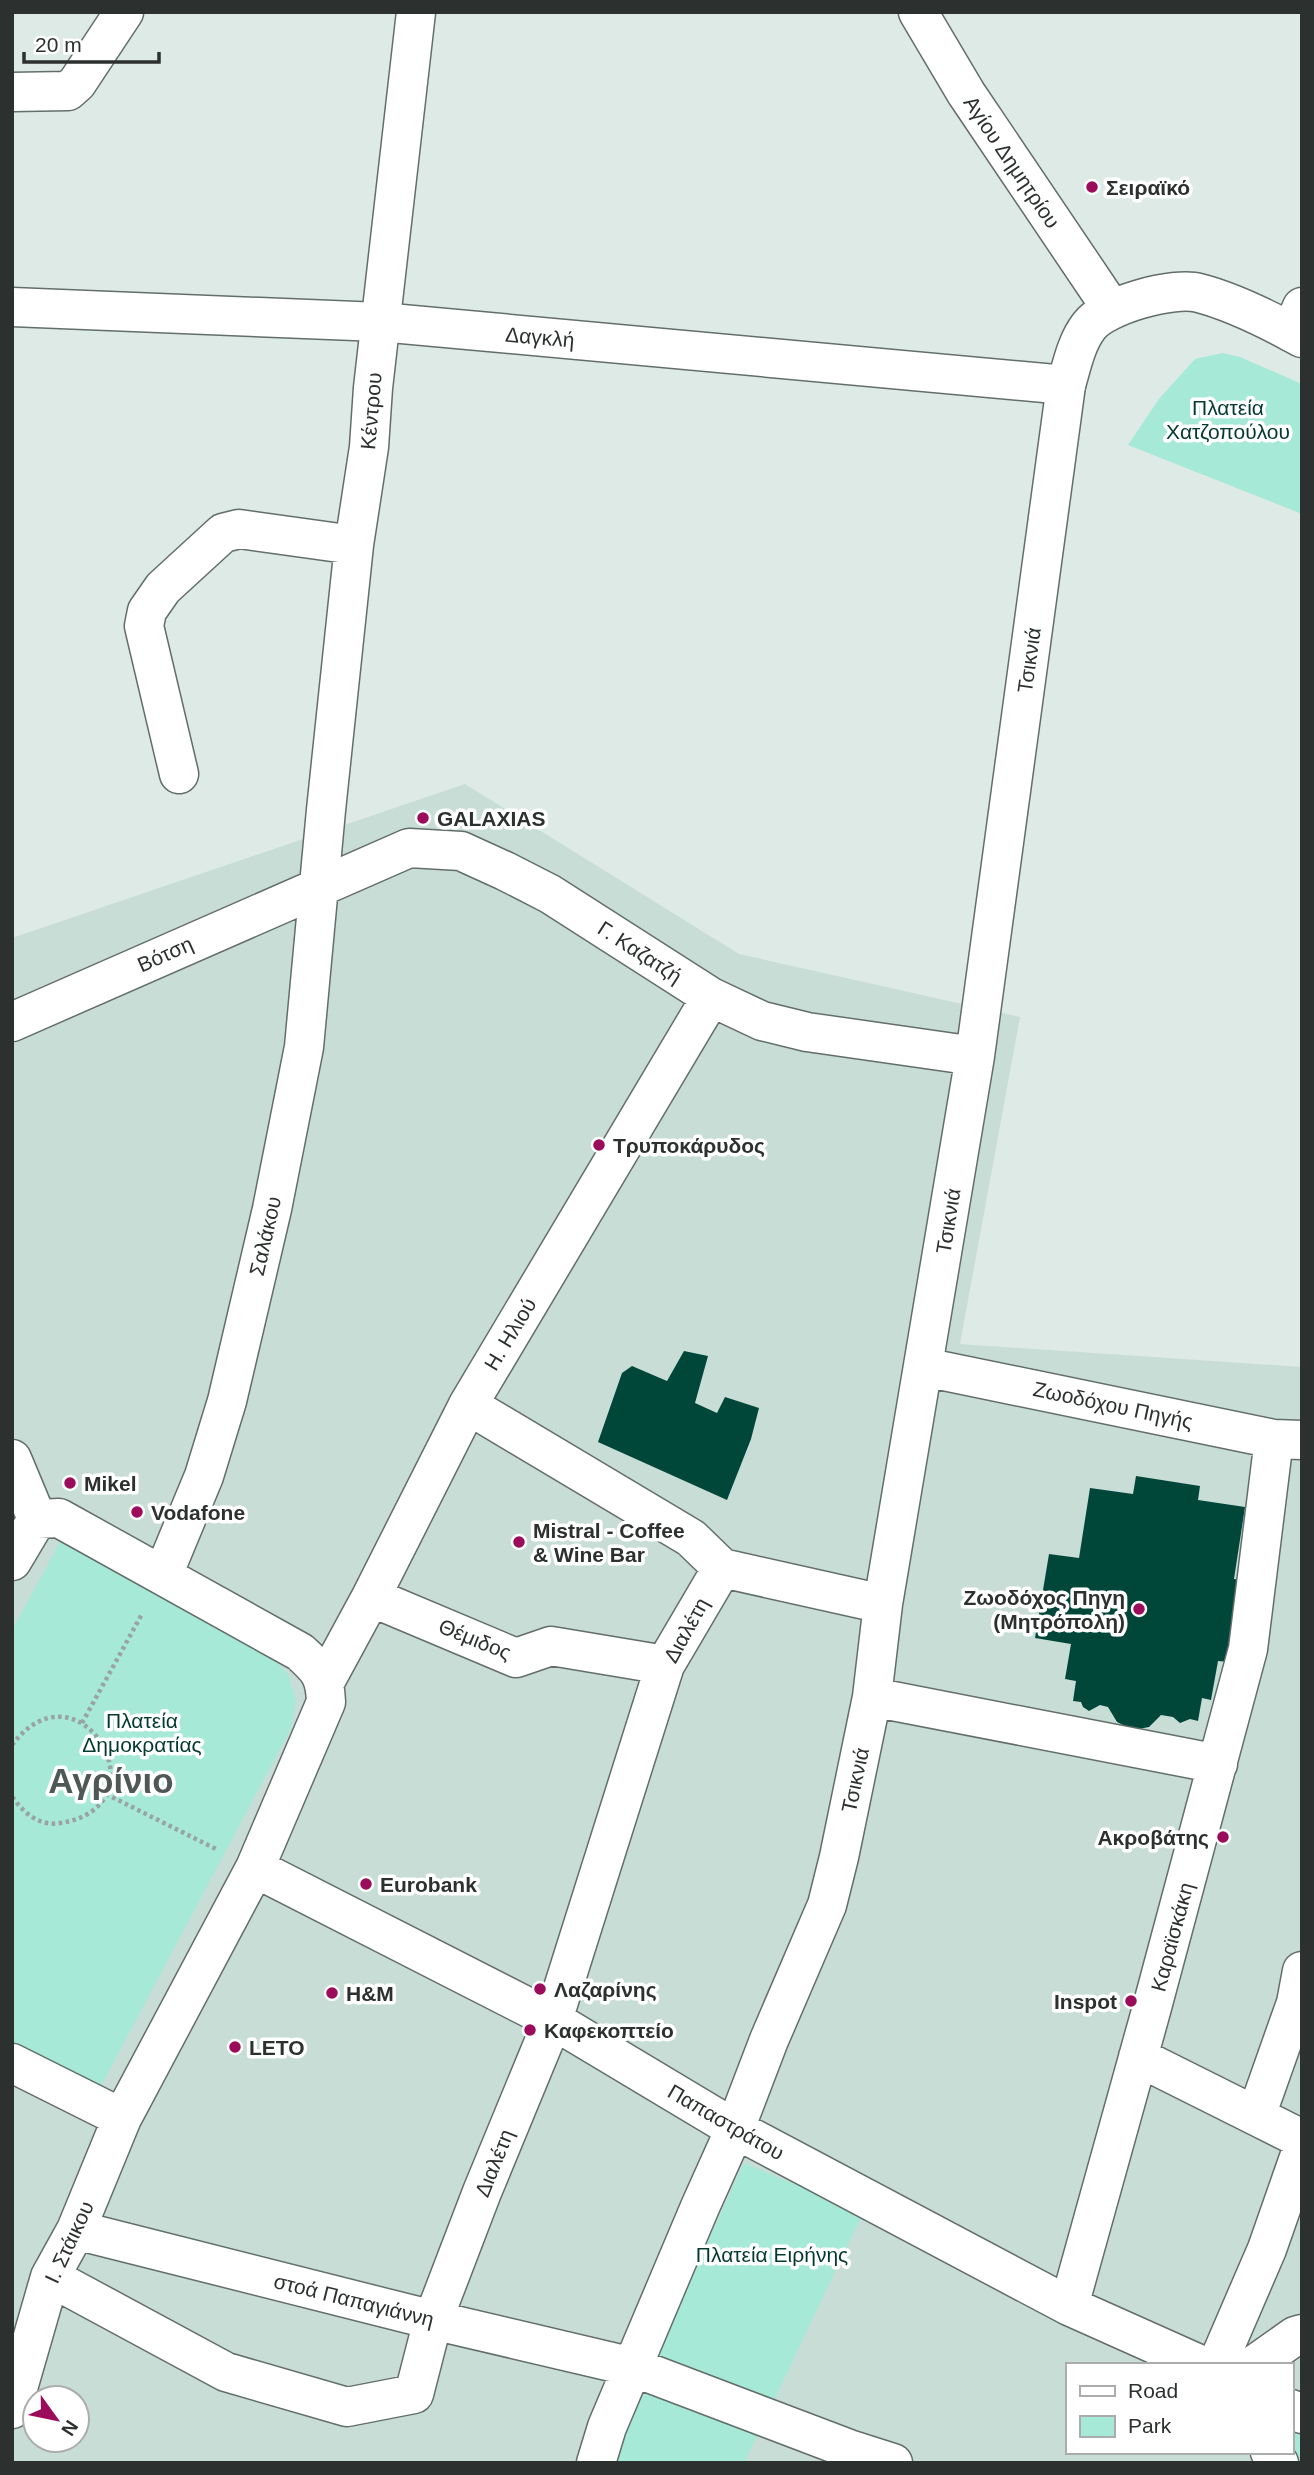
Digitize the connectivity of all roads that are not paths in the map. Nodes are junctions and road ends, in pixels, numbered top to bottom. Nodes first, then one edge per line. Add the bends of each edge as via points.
1 (124, 12) edge
2 (416, 12) edge
3 (918, 12) edge
4 (12, 92) edge
5 (12, 307) edge
6 (1111, 308) junction
7 (380, 322) junction
8 (1298, 325) edge
9 (1066, 385) junction
10 (354, 545) junction
11 (179, 775) dead end
12 (326, 810) joint
13 (318, 886) junction
14 (711, 997) junction
15 (12, 1022) edge
16 (975, 1056) junction
17 (924, 1367) junction
18 (468, 1405) junction
19 (1288, 1439) edge
20 (12, 1459) edge
21 (37, 1520) junction
22 (12, 1561) edge
23 (722, 1568) junction
24 (163, 1575) junction
25 (371, 1597) junction
26 (883, 1604) junction
27 (665, 1665) junction
28 (326, 1680) junction
29 (872, 1697) junction
30 (1218, 1764) junction
31 (255, 1868) junction
32 (1302, 1971) edge
33 (553, 2020) junction
34 (1138, 2057) junction
35 (12, 2063) edge
36 (1256, 2116) junction
37 (122, 2118) junction
38 (735, 2129) junction
39 (1302, 2139) edge
40 (1302, 2149) edge
41 (76, 2230) junction
42 (50, 2277) junction
43 (1069, 2306) junction
44 (433, 2320) junction
45 (1302, 2334) edge
46 (1197, 2363) edge
47 (1218, 2363) edge
48 (1257, 2363) edge
49 (633, 2367) junction
50 (12, 2409) edge
51 (596, 2463) edge
52 (894, 2463) edge

1 - 4 street via 68,91
2 - 7 street, Κέντρου
3 - 6 street, Αγίου Δημητρίου via 966,93
5 - 7 street, Δαγκλή
6 - 8 street via 1137,299 1195,292
6 - 9 street, Τσικνιά via 1090,324 1077,347
7 - 9 street, Δαγκλή
7 - 10 street, Κέντρου via 369,447
9 - 16 street, Τσικνιά
10 - 11 street via 239,529 223,533 163,588 147,611 144,626
10 - 12 street, Κέντρου
12 - 13 street, Σαλάκου
13 - 14 street, Γ. Καζατζή via 409,848 461,850 550,894
13 - 15 street, Βότση
13 - 24 street, Σαλάκου via 304,1047 272,1209 215,1443
14 - 16 street, Γ. Καζατζή via 762,1020 807,1032
14 - 18 street, Η. Ηλιού
16 - 17 street, Τσικνιά
17 - 19 street, Ζωοδόχου Πηγής
17 - 26 street, Τσικνιά
18 - 23 street via 691,1538
18 - 25 street, Η. Ηλιού
19 - 30 street, Καραϊσκάκη via 1248,1649
20 - 21 street
21 - 22 street
21 - 24 street via 59,1518
23 - 26 street
23 - 27 street, Διαλέτη
24 - 28 street via 300,1652
25 - 27 street, Θέμιδος via 516,1658 551,1646
25 - 28 street, Η. Ηλιού
26 - 29 street, Τσικνιά
27 - 33 street, Διαλέτη
28 - 31 street via 326,1702
29 - 30 street
29 - 38 street, Τσικνιά via 827,1905
30 - 34 street, Καραϊσκάκη
31 - 33 street, Παπαστράτου
31 - 37 street
32 - 36 street via 1296,2003
33 - 38 street, Παπαστράτου
33 - 44 street, Διαλέτη
34 - 36 street
34 - 43 street, Καραϊσκάκη
35 - 37 street
36 - 39 street
37 - 41 street, Ι. Στάικου
38 - 43 street, Παπαστράτου
38 - 49 street
40 - 47 street
41 - 42 street, Ι. Στάικου
41 - 44 street, στοά Παπαγιάννη
42 - 44 street, Διαλέτη via 226,2372 347,2407 414,2394
42 - 50 street, Ι. Στάικου
43 - 46 street, Παπαστράτου
44 - 49 street, στοά Παπαγιάννη
45 - 48 street
49 - 51 street
49 - 52 street, στοά Παπαγιάννη

